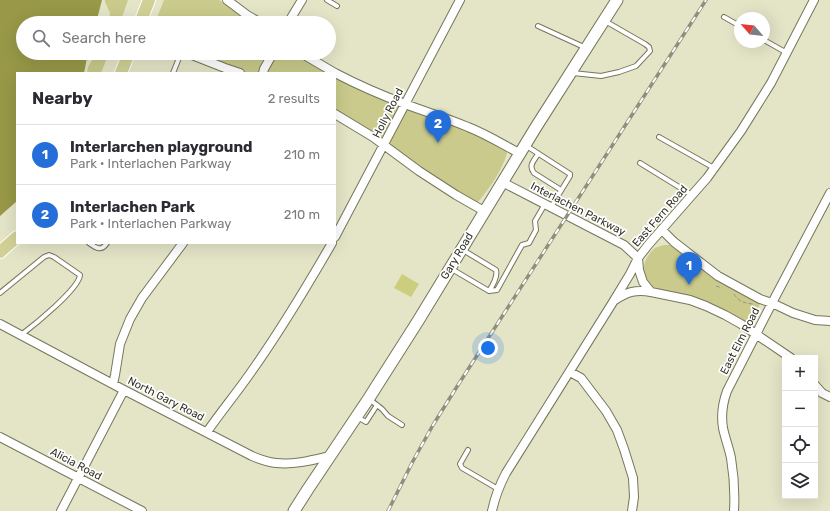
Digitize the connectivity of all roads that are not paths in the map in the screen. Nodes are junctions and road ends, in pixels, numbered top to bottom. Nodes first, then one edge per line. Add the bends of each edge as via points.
1 (149, 0) edge
2 (227, 0) edge
3 (302, 0) edge
4 (326, 0) edge
5 (460, 0) edge
6 (617, 0) edge
7 (814, 0) edge
8 (337, 6) dead end
9 (143, 16) edge
10 (249, 16) edge
11 (292, 16) edge
12 (724, 17) dead end
13 (604, 20) junction
14 (734, 23) edge
15 (538, 26) dead end
16 (770, 43) edge
17 (586, 48) junction
18 (787, 53) junction
19 (127, 60) edge
20 (178, 60) edge
21 (205, 60) edge
22 (270, 60) edge
23 (313, 60) edge
24 (122, 72) edge
25 (173, 72) edge
26 (237, 72) edge
27 (264, 72) edge
28 (333, 72) edge
29 (336, 73) edge
30 (570, 73) junction
31 (405, 104) junction
32 (336, 115) edge
33 (659, 136) dead end
34 (384, 145) junction
35 (522, 149) junction
36 (538, 154) junction
37 (640, 163) dead end
38 (715, 168) junction
39 (502, 182) junction
40 (561, 190) junction
41 (830, 193) edge
42 (692, 196) junction
43 (548, 206) junction
44 (484, 211) junction
45 (662, 230) junction
46 (336, 235) edge
47 (16, 238) edge
48 (90, 244) edge
49 (106, 244) edge
50 (182, 244) edge
51 (331, 244) edge
52 (461, 249) junction
53 (0, 252) edge
54 (638, 258) junction
55 (450, 267) junction
56 (490, 291) junction
57 (651, 292) junction
58 (0, 294) edge
59 (613, 302) junction
60 (772, 304) junction
61 (830, 322) edge
62 (0, 324) edge
63 (756, 334) junction
64 (21, 335) junction
65 (787, 355) edge
66 (570, 372) junction
67 (113, 384) junction
68 (818, 388) edge
69 (124, 390) junction
70 (830, 397) edge
71 (373, 402) junction
72 (402, 425) dead end
73 (207, 432) junction
74 (0, 437) edge
75 (468, 450) dead end
76 (330, 456) junction
77 (79, 478) junction
78 (498, 489) junction
79 (61, 511) edge
80 (142, 511) edge
81 (294, 511) edge
82 (492, 511) edge
83 (632, 511) edge
84 (734, 511) edge

1 - 9 main road
2 - 10 street
3 - 11 street
4 - 8 lane
5 - 31 street, Holly Road
6 - 13 main road, Gary Road
7 - 18 street, East Fern Road
12 - 14 lane
13 - 17 main road, Gary Road
13 - 30 lane via 645,44 650,51 636,66 619,72 601,76
15 - 17 lane
16 - 18 lane
17 - 30 main road, Gary Road
18 - 38 street, East Fern Road via 758,106
19 - 24 main road
20 - 25 lane
21 - 26 street
22 - 27 street
23 - 28 street
29 - 31 street
30 - 35 main road, Gary Road
31 - 34 street, Holly Road
31 - 35 street
32 - 34 street
33 - 38 lane
34 - 44 street via 437,183
34 - 46 street, Holly Road
35 - 36 lane
35 - 39 main road, Gary Road
36 - 40 lane via 531,168 534,173
36 - 40 lane via 570,174
37 - 42 lane
38 - 42 street, East Fern Road
39 - 43 street, Interlachen Parkway
39 - 44 main road, Gary Road
40 - 43 lane
41 - 60 street, East Elm Road
42 - 45 street, East Fern Road
43 - 54 street, Interlachen Parkway via 624,245
43 - 56 lane via 536,221 536,230 529,243 522,245 497,290
44 - 52 main road, Gary Road
45 - 54 street, East Fern Road
45 - 60 street via 718,276
47 - 53 main road
48 - 49 lane via 98,249
50 - 67 street via 142,298 130,319 120,344
51 - 73 street via 272,341
52 - 55 main road, Gary Road
52 - 56 lane via 496,270
54 - 57 street via 642,282
54 - 59 street, East Fern Road
55 - 56 lane
55 - 71 main road, Gary Road
57 - 59 street via 639,290 625,294
57 - 63 street via 705,305
58 - 64 lane via 49,255 80,275 80,279 64,298
59 - 66 street, East Fern Road
60 - 61 street via 807,318
60 - 63 street, East Elm Road
62 - 64 street, North Gary Road
63 - 65 street
63 - 84 street, East Elm Road via 727,391 722,413 733,475
64 - 67 street, North Gary Road
66 - 78 street, East Fern Road
66 - 83 street via 581,378 617,430 633,478
67 - 69 street, North Gary Road
68 - 70 street
69 - 73 street, North Gary Road
69 - 77 street
71 - 72 lane
71 - 76 main road, Gary Road via 356,417
73 - 76 street, North Gary Road via 252,456 276,463 302,462
74 - 77 street, Alicia Road
75 - 78 lane via 460,464 462,468
76 - 81 main road, Gary Road
77 - 79 street
77 - 80 street, Alicia Road
78 - 82 street, East Fern Road

